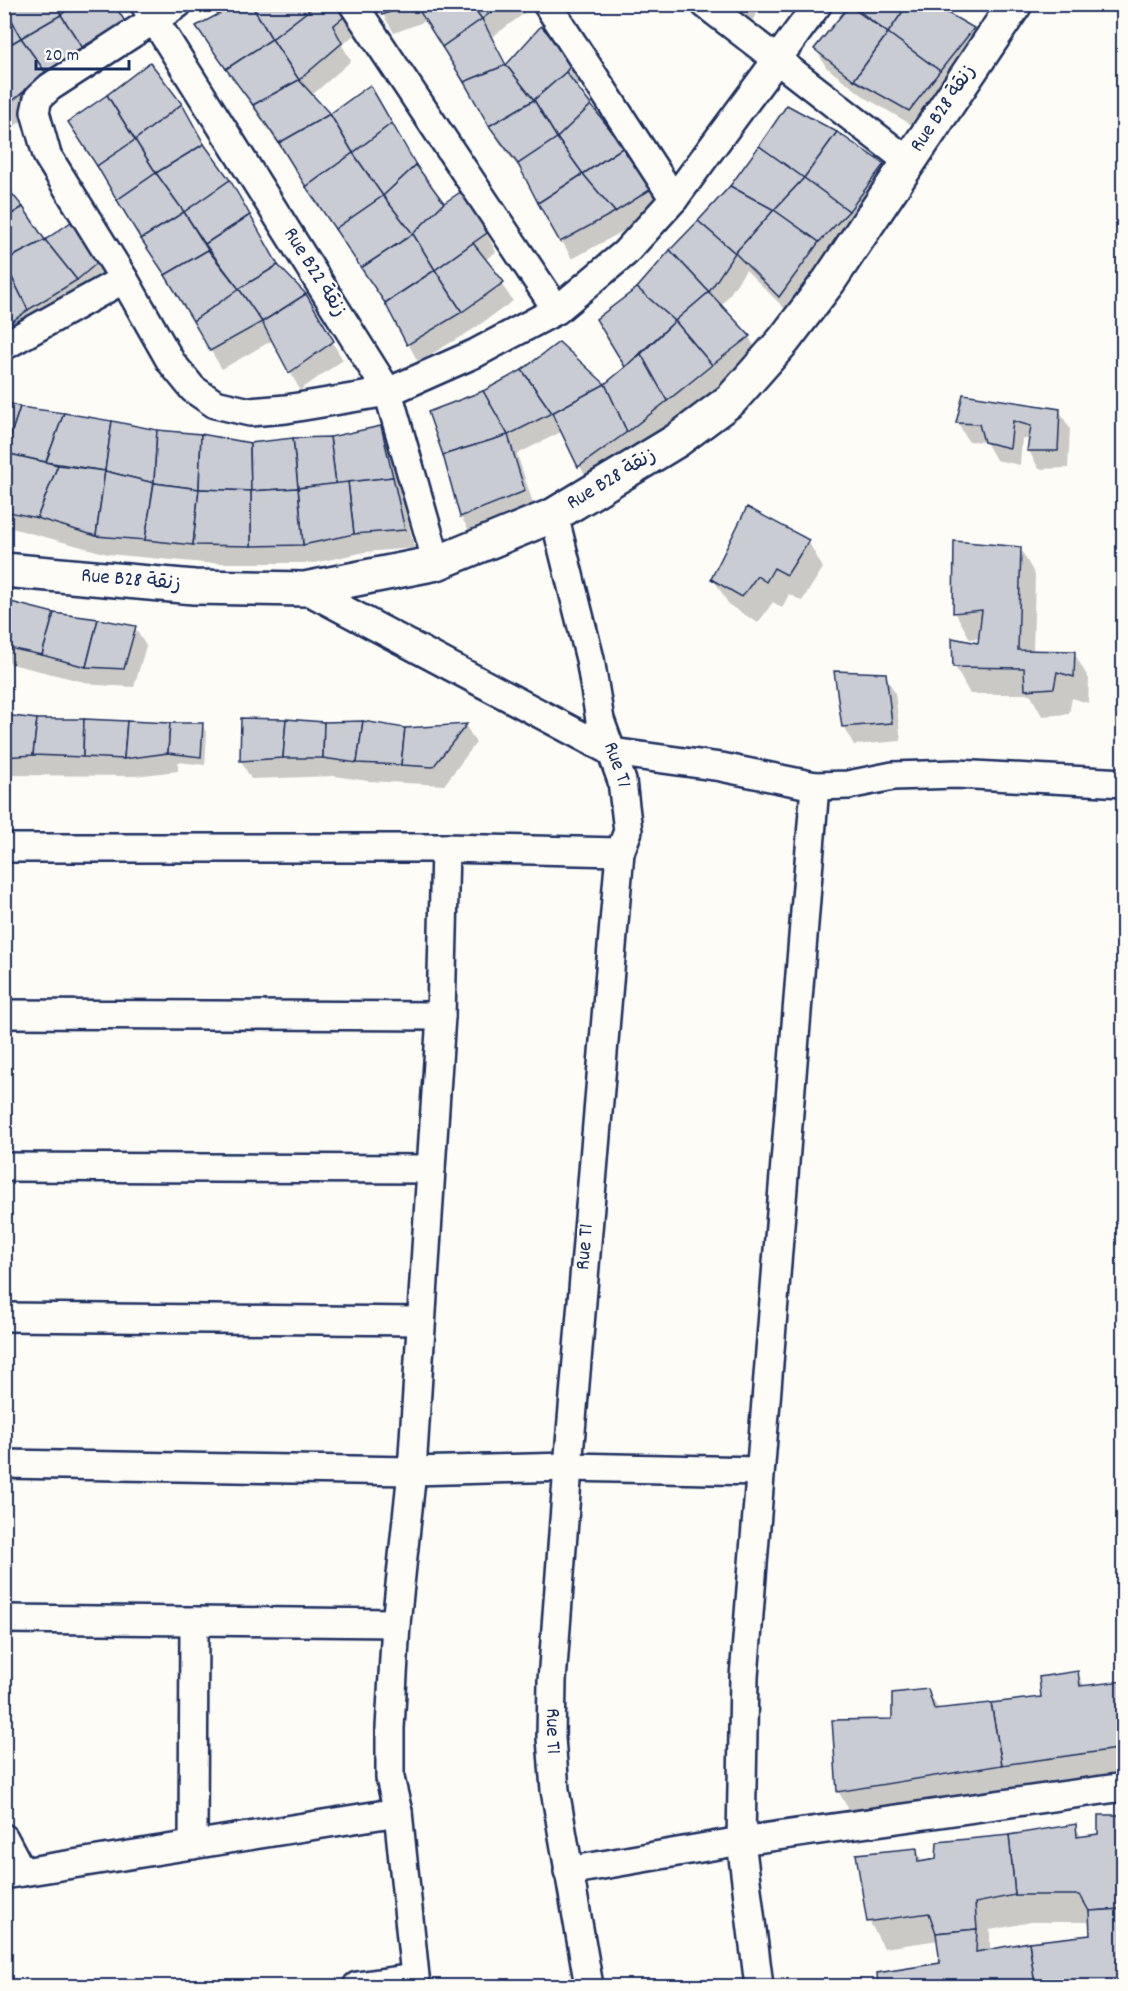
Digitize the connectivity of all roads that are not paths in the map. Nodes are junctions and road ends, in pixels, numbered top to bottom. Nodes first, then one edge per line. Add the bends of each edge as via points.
1 (178, 4) edge
2 (353, 4) edge
3 (547, 4) edge
4 (705, 4) edge
5 (818, 4) edge
6 (1015, 4) edge
7 (149, 12) edge
8 (779, 59) junction
9 (909, 162) junction
10 (674, 199) junction
11 (124, 279) junction
12 (557, 310) junction
13 (4, 346) edge
14 (388, 392) junction
15 (554, 515) junction
16 (437, 563) junction
17 (4, 570) edge
18 (305, 589) junction
19 (612, 752) junction
20 (1124, 783) edge
21 (815, 786) junction
22 (4, 848) edge
23 (445, 848) junction
24 (620, 852) junction
25 (4, 1014) edge
26 (441, 1016) junction
27 (4, 1167) edge
28 (432, 1169) junction
29 (4, 1317) edge
30 (420, 1321) junction
31 (4, 1464) edge
32 (568, 1467) junction
33 (412, 1470) junction
34 (759, 1471) junction
35 (4, 1619) edge
36 (194, 1621) junction
37 (396, 1623) junction
38 (1124, 1787) edge
39 (398, 1812) junction
40 (4, 1838) edge
41 (741, 1841) junction
42 (193, 1845) junction
43 (568, 1871) junction
44 (13, 1874) edge
45 (415, 1982) edge
46 (357, 1986) edge
47 (589, 1986) edge
48 (759, 1986) edge

1 - 7 street
2 - 12 street
3 - 10 street
4 - 8 street
5 - 8 street
6 - 9 street, Rue B28 زنقة
7 - 11 street via 50,87 38,98 35,112 47,155
7 - 14 street, Rue B22 زنقة
8 - 9 street
8 - 10 street
9 - 15 street, Rue B28 زنقة via 830,281 731,399 676,441
10 - 12 street via 626,253
11 - 13 street
11 - 14 street via 171,362 193,389 215,404 250,412 327,404
12 - 14 street via 476,353
14 - 16 street, Rue B22 زنقة
15 - 16 street, Rue B28 زنقة
15 - 19 street, Rue T1 via 590,659 600,720
16 - 18 street, Rue B28 زنقة
17 - 18 street, Rue B28 زنقة via 194,587
18 - 19 street
19 - 21 street via 721,767
19 - 24 street, Rue T1 via 622,781 628,831
20 - 21 street via 957,774 893,776
21 - 34 street
22 - 23 street
23 - 24 street
23 - 26 street
24 - 32 street, Rue T1
25 - 26 street
26 - 28 street
27 - 28 street
28 - 30 street
29 - 30 street
30 - 33 street
31 - 33 street
32 - 33 street
32 - 34 street
32 - 43 street, Rue T1 via 551,1738
33 - 37 street
34 - 41 street via 744,1677
35 - 36 street
36 - 37 street
36 - 42 street
37 - 39 street via 390,1778
38 - 41 street
39 - 42 street
39 - 45 street
40 - 44 street
41 - 43 street
41 - 48 street
42 - 44 street
43 - 47 street, Rue T1
45 - 46 street

